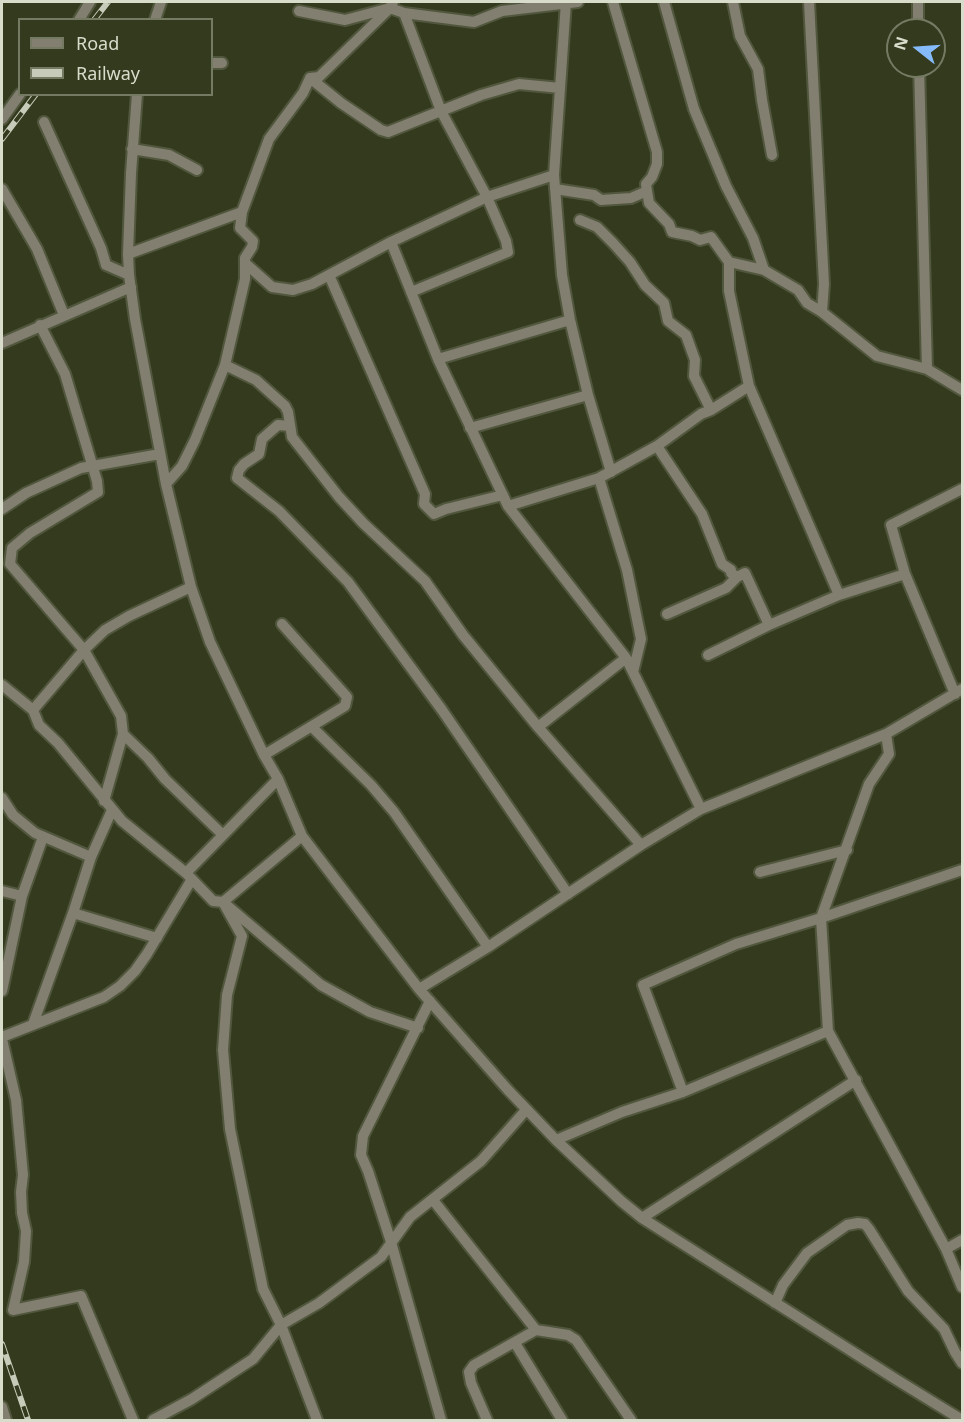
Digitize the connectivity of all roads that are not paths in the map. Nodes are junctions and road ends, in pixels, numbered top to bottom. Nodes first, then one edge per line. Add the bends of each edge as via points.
1 (90, 2) edge
2 (161, 2) edge
3 (578, 2) edge
4 (613, 2) edge
5 (664, 2) edge
6 (733, 2) edge
7 (809, 2) edge
8 (918, 2) edge
9 (566, 3) edge
10 (391, 4) edge
11 (299, 11) dead end
12 (404, 13) junction
13 (80, 18) edge
14 (156, 18) edge
15 (918, 18) edge
16 (310, 78) junction
17 (919, 78) edge
18 (560, 88) junction
19 (19, 96) edge
20 (137, 96) edge
21 (441, 111) junction
22 (2, 119) edge
23 (44, 122) dead end
24 (132, 149) junction
25 (772, 155) dead end
26 (197, 170) dead end
27 (554, 175) junction
28 (2, 189) edge
29 (555, 189) junction
30 (647, 191) junction
31 (487, 197) junction
32 (242, 212) junction
33 (580, 220) dead end
34 (391, 242) junction
35 (128, 254) junction
36 (729, 262) junction
37 (245, 263) junction
38 (764, 270) junction
39 (129, 275) junction
40 (329, 275) junction
41 (131, 287) junction
42 (411, 292) junction
43 (822, 312) junction
44 (64, 315) junction
45 (570, 320) junction
46 (40, 325) junction
47 (2, 343) edge
48 (438, 359) junction
49 (225, 365) junction
50 (927, 369) junction
51 (749, 386) junction
52 (963, 390) edge
53 (588, 395) junction
54 (711, 410) junction
55 (290, 426) junction
56 (470, 428) junction
57 (657, 446) junction
58 (160, 454) junction
59 (93, 466) junction
60 (611, 472) junction
61 (600, 478) junction
62 (166, 484) junction
63 (963, 489) edge
64 (503, 495) junction
65 (508, 506) junction
66 (2, 509) edge
67 (904, 574) junction
68 (736, 577) junction
69 (191, 587) junction
70 (839, 595) junction
71 (666, 614) dead end
72 (282, 624) dead end
73 (769, 625) junction
74 (84, 650) junction
75 (708, 654) dead end
76 (626, 658) junction
77 (633, 672) junction
78 (2, 685) edge
79 (959, 692) edge
80 (33, 710) junction
81 (312, 727) junction
82 (538, 727) junction
83 (123, 734) junction
84 (886, 734) junction
85 (264, 755) junction
86 (278, 779) junction
87 (2, 798) edge
88 (108, 805) junction
89 (701, 808) junction
90 (223, 835) junction
91 (302, 836) junction
92 (43, 837) junction
93 (640, 844) junction
94 (847, 850) junction
95 (91, 856) junction
96 (963, 870) edge
97 (760, 872) dead end
98 (189, 876) junction
99 (2, 891) edge
100 (568, 894) junction
101 (22, 896) junction
102 (223, 902) junction
103 (73, 913) junction
104 (821, 918) junction
105 (157, 938) junction
106 (488, 947) junction
107 (419, 989) junction
108 (2, 991) edge
109 (430, 1001) junction
110 (33, 1024) junction
111 (418, 1028) junction
112 (828, 1031) junction
113 (2, 1038) edge
114 (856, 1080) junction
115 (683, 1092) junction
116 (526, 1110) junction
117 (556, 1140) junction
118 (433, 1200) junction
119 (642, 1218) junction
120 (963, 1240) edge
121 (391, 1242) junction
122 (946, 1249) junction
123 (963, 1287) edge
124 (775, 1303) junction
125 (281, 1325) junction
126 (536, 1330) junction
127 (515, 1343) junction
128 (963, 1363) edge
129 (2, 1407) edge
130 (6, 1420) edge
131 (134, 1420) edge
132 (153, 1420) edge
133 (317, 1420) edge
134 (441, 1420) edge
135 (487, 1420) edge
136 (562, 1420) edge
137 (631, 1420) edge
138 (963, 1420) edge

1 - 13 street
2 - 14 street
3 - 9 street
4 - 30 street via 657,152
5 - 38 street via 694,109
6 - 25 street via 740,36 758,69
7 - 43 street via 824,284
8 - 15 street
9 - 12 street via 502,11 474,22
9 - 18 street
10 - 11 street via 345,20
10 - 12 street
10 - 16 street via 318,77
12 - 21 street
16 - 21 street via 388,132
16 - 32 street via 269,140
17 - 50 street
18 - 21 street via 519,84
18 - 27 street
19 - 22 street
20 - 24 street
21 - 31 street
23 - 39 street via 102,248 106,265
24 - 26 street via 169,155
24 - 35 street
27 - 29 street
27 - 31 street
28 - 44 street via 37,249
29 - 30 street via 594,195 601,200 631,198
29 - 45 street
30 - 36 street via 649,202 672,232 700,240 711,237
31 - 34 street
31 - 42 street via 508,252
32 - 35 street
32 - 37 street via 240,228 253,241
33 - 54 street via 597,227 664,303 668,321 686,335 695,360 694,376
34 - 40 street
34 - 42 street
35 - 39 street
36 - 38 street
36 - 51 street via 729,291
37 - 40 street via 272,287 293,290
37 - 49 street via 245,279
38 - 43 street via 798,290 807,303
39 - 41 street
40 - 64 street via 425,494 424,504 434,514
41 - 44 street
41 - 58 street
42 - 48 street
43 - 50 street via 877,356
44 - 46 street
45 - 48 street
45 - 53 street
46 - 47 street
46 - 59 street via 65,374
48 - 56 street
49 - 55 street via 256,380 276,398 288,412
49 - 62 street via 195,440 182,466
50 - 52 street
51 - 54 street
51 - 70 street
53 - 56 street
53 - 60 street
54 - 57 street
55 - 82 street via 292,437 339,497 425,581 463,635
55 - 100 street via 278,425 262,439 259,454 244,464 237,478 279,511 378,619
56 - 64 street
57 - 60 street
57 - 68 street via 702,514 722,564
58 - 59 street
58 - 62 street
59 - 66 street via 66,474
59 - 74 street via 98,492 21,540 12,548 10,564
60 - 61 street
61 - 65 street
61 - 77 street via 627,570 641,639
62 - 69 street
63 - 67 street via 891,525
64 - 65 street
65 - 76 street
67 - 70 street
67 - 79 street
68 - 71 street via 726,588
68 - 73 street via 745,573
69 - 74 street via 105,630
69 - 85 street via 210,642
70 - 73 street
72 - 81 street via 347,697 345,706
73 - 75 street
74 - 80 street
74 - 83 street via 121,716
76 - 77 street
76 - 82 street
77 - 89 street
78 - 80 street
79 - 84 street
80 - 88 street via 39,725
81 - 85 street
81 - 106 street via 394,812
82 - 93 street
83 - 88 street
83 - 90 street
84 - 89 street
84 - 94 street via 889,754 869,784
85 - 86 street
86 - 90 street
86 - 91 street
87 - 92 street via 13,815
88 - 95 street
88 - 98 street
89 - 93 street
90 - 98 street
91 - 102 street
91 - 107 street
92 - 95 street
92 - 101 street
93 - 100 street
94 - 97 street
94 - 104 street
95 - 103 street
96 - 104 street
98 - 102 street via 213,901
98 - 105 street
99 - 101 street
100 - 106 street
101 - 108 street
102 - 111 street via 321,985 370,1012
102 - 125 street via 242,936 227,995 223,1050 230,1129 263,1289
103 - 105 street
103 - 110 street
104 - 112 street
104 - 115 street via 736,944 643,985
105 - 110 street via 135,971 104,998
106 - 107 street
107 - 109 street
109 - 111 street
109 - 116 street
110 - 113 street
111 - 121 street via 363,1136 361,1155
112 - 114 street
112 - 115 street
113 - 131 street via 16,1100 26,1231 24,1262 13,1310 81,1296
114 - 119 street
114 - 122 street
115 - 117 street
116 - 117 street
116 - 118 street via 481,1161
117 - 119 street
118 - 121 street via 410,1217
118 - 126 street
119 - 124 street
120 - 122 street
121 - 125 street via 381,1257 319,1303
121 - 134 street
122 - 123 street
124 - 128 street via 807,1253 847,1225 865,1224 908,1292 944,1329
124 - 138 street
125 - 132 street via 253,1359
125 - 133 street
126 - 127 street
126 - 137 street via 576,1340
127 - 135 street via 474,1365 469,1372
127 - 136 street
129 - 130 street

